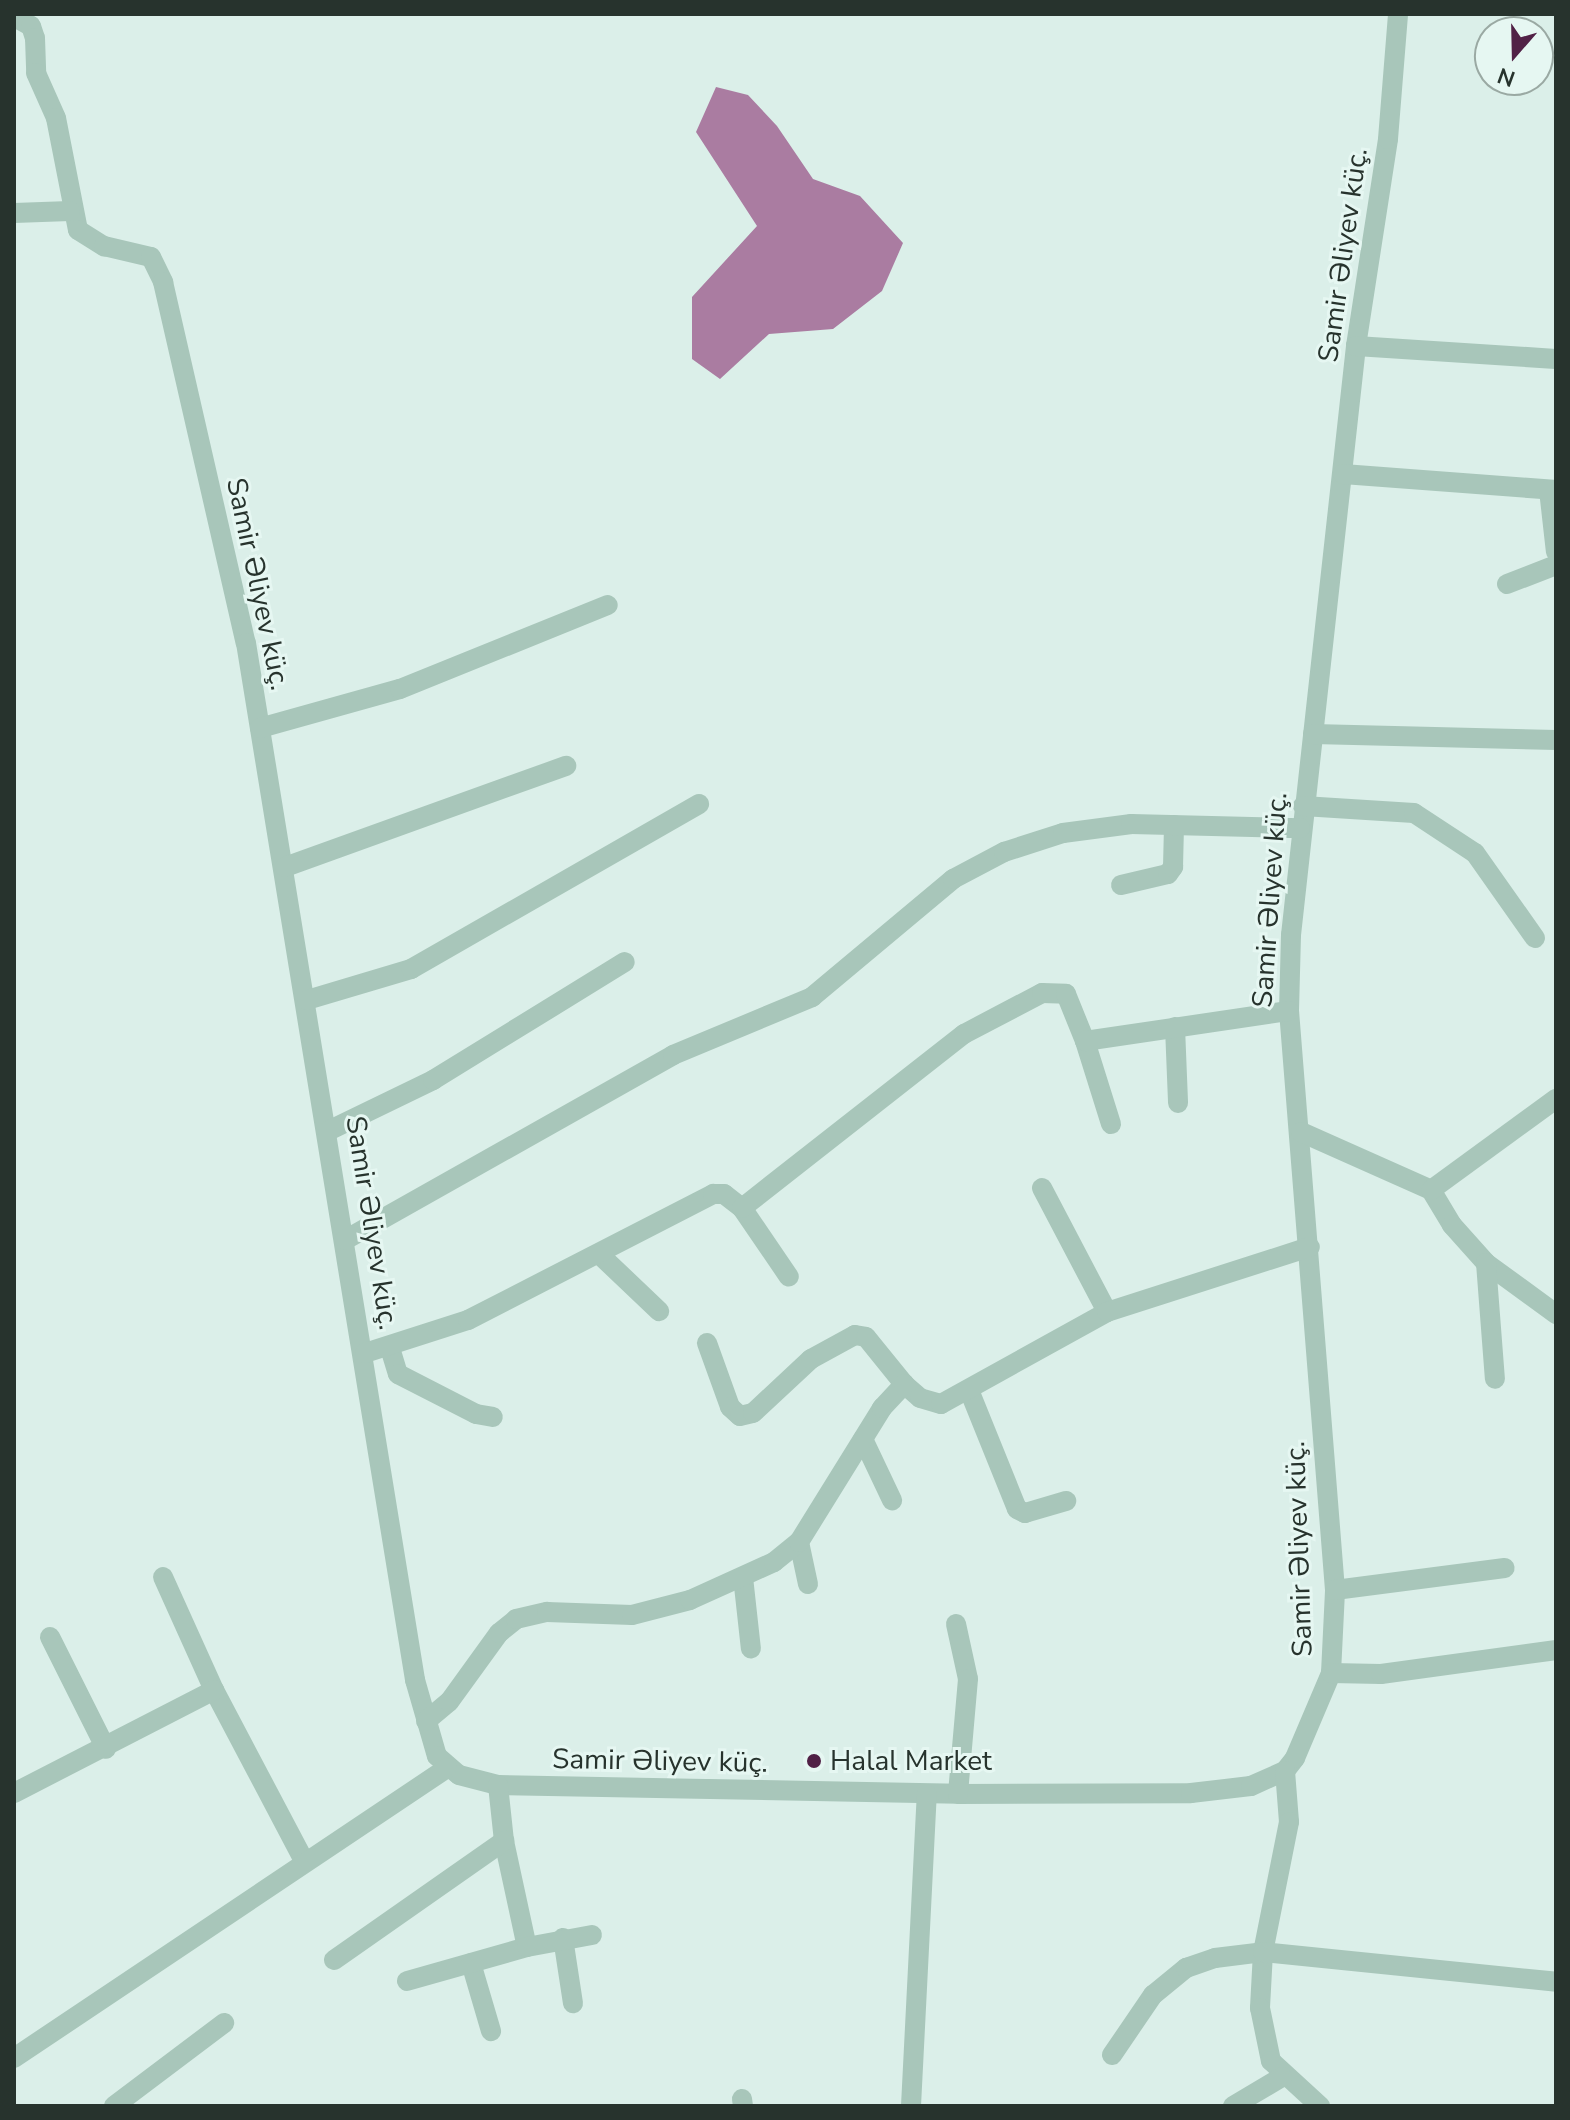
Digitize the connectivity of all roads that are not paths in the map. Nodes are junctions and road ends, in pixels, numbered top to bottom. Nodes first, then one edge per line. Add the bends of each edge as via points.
1 (1398, 14) edge
2 (14, 17) edge
3 (70, 211) junction
4 (14, 213) edge
5 (1356, 346) junction
6 (1556, 359) edge
7 (1343, 474) junction
8 (1553, 490) edge
9 (1556, 552) edge
10 (1556, 565) edge
11 (1507, 584) dead end
12 (608, 605) dead end
13 (260, 728) junction
14 (1313, 734) junction
15 (1556, 740) edge
16 (566, 766) dead end
17 (699, 804) dead end
18 (1303, 806) junction
19 (1174, 825) junction
20 (1300, 828) junction
21 (285, 867) junction
22 (1121, 885) dead end
23 (1535, 938) dead end
24 (625, 962) dead end
25 (307, 1000) junction
26 (1289, 1011) junction
27 (1175, 1027) junction
28 (1085, 1041) junction
29 (1556, 1099) edge
30 (1178, 1103) dead end
31 (1111, 1124) dead end
32 (328, 1131) junction
33 (1301, 1132) junction
34 (1042, 1188) dead end
35 (1431, 1190) junction
36 (742, 1208) junction
37 (345, 1240) junction
38 (1310, 1247) junction
39 (599, 1254) junction
40 (1486, 1263) junction
41 (789, 1277) dead end
42 (659, 1311) dead end
43 (1107, 1312) junction
44 (1556, 1314) edge
45 (707, 1343) dead end
46 (390, 1348) junction
47 (365, 1353) junction
48 (1495, 1379) dead end
49 (904, 1384) junction
50 (969, 1390) junction
51 (493, 1417) dead end
52 (863, 1439) junction
53 (892, 1500) dead end
54 (1066, 1501) dead end
55 (799, 1542) junction
56 (1505, 1568) dead end
57 (163, 1577) dead end
58 (743, 1577) junction
59 (808, 1584) dead end
60 (1335, 1590) junction
61 (956, 1624) dead end
62 (50, 1637) dead end
63 (751, 1649) dead end
64 (1556, 1650) edge
65 (1331, 1673) junction
66 (214, 1690) junction
67 (426, 1721) junction
68 (106, 1749) junction
69 (447, 1768) junction
70 (1285, 1771) junction
71 (498, 1785) junction
72 (14, 1793) edge
73 (927, 1794) junction
74 (958, 1794) junction
75 (504, 1841) junction
76 (304, 1861) junction
77 (592, 1935) dead end
78 (563, 1938) junction
79 (527, 1947) junction
80 (1263, 1952) junction
81 (334, 1960) dead end
82 (471, 1963) junction
83 (407, 1981) dead end
84 (1556, 1982) edge
85 (573, 2003) dead end
86 (224, 2023) dead end
87 (491, 2031) dead end
88 (1112, 2055) dead end
89 (14, 2058) edge
90 (1282, 2077) junction
91 (907, 2105) edge
92 (114, 2106) edge
93 (1233, 2106) edge
94 (1320, 2106) edge

1 - 5 street, Samir Əliyev küç. via 1388,139
2 - 3 street via 31,26 35,38 36,73 56,118
3 - 4 street
3 - 13 street, Samir Əliyev küç. via 78,230 89,239 151,257 159,267
5 - 6 street
5 - 7 street, Samir Əliyev küç.
7 - 8 street
7 - 14 street, Samir Əliyev küç.
8 - 9 street
10 - 11 street
12 - 13 street via 400,689
13 - 21 street, Samir Əliyev küç.
14 - 15 street
14 - 18 street, Samir Əliyev küç.
16 - 21 street
17 - 25 street via 411,969
18 - 20 street, Samir Əliyev küç.
18 - 23 street via 1414,813 1475,853
19 - 20 street
19 - 22 street via 1173,867 1168,874
19 - 37 street via 1063,833 1004,852 953,879 812,997 673,1055
20 - 26 street, Samir Əliyev küç.
21 - 25 street, Samir Əliyev küç.
24 - 32 street via 433,1080
25 - 32 street, Samir Əliyev küç.
26 - 27 street
26 - 33 street, Samir Əliyev küç.
27 - 28 street
27 - 30 street
28 - 31 street
28 - 36 street via 1066,994 1042,993 964,1034
29 - 35 street
32 - 37 street, Samir Əliyev küç.
33 - 35 street
33 - 38 street, Samir Əliyev küç.
34 - 43 street
35 - 40 street via 1452,1225
36 - 39 street via 724,1194 713,1194
36 - 41 street
37 - 47 street, Samir Əliyev küç.
38 - 43 street
38 - 60 street, Samir Əliyev küç.
39 - 42 street
39 - 46 street via 468,1320
40 - 44 street
40 - 48 street
43 - 50 street
45 - 49 street via 730,1407 740,1416 753,1413 823,1350 855,1335 866,1337
46 - 47 street
46 - 51 street via 398,1374 476,1414
47 - 67 street, Samir Əliyev küç.
49 - 50 street via 934,1404
49 - 52 street
50 - 54 street via 1017,1509 1025,1513
52 - 53 street
52 - 55 street
55 - 58 street
55 - 59 street
56 - 60 street
57 - 66 street
58 - 63 street
58 - 67 street via 690,1600 632,1615 547,1612 516,1619 499,1633 449,1702
60 - 65 street, Samir Əliyev küç.
61 - 74 street via 968,1679
62 - 68 street
64 - 65 street via 1381,1674
65 - 70 street, Samir Əliyev küç. via 1309,1731
66 - 68 street
66 - 76 street
67 - 69 street, Samir Əliyev küç. via 437,1756
68 - 72 street
69 - 71 street, Samir Əliyev küç.
69 - 76 street
70 - 74 street, Samir Əliyev küç. via 1251,1786 1191,1793
70 - 80 street via 1289,1822
71 - 73 street, Samir Əliyev küç.
71 - 75 street
73 - 74 street, Samir Əliyev küç.
73 - 91 street
75 - 79 street
75 - 81 street
76 - 89 street
77 - 78 street
78 - 79 street
78 - 85 street
79 - 82 street
80 - 84 street
80 - 88 street via 1186,1968 1153,1995
80 - 90 street via 1263,2038
82 - 83 street
82 - 87 street
86 - 92 street
90 - 93 street
90 - 94 street

